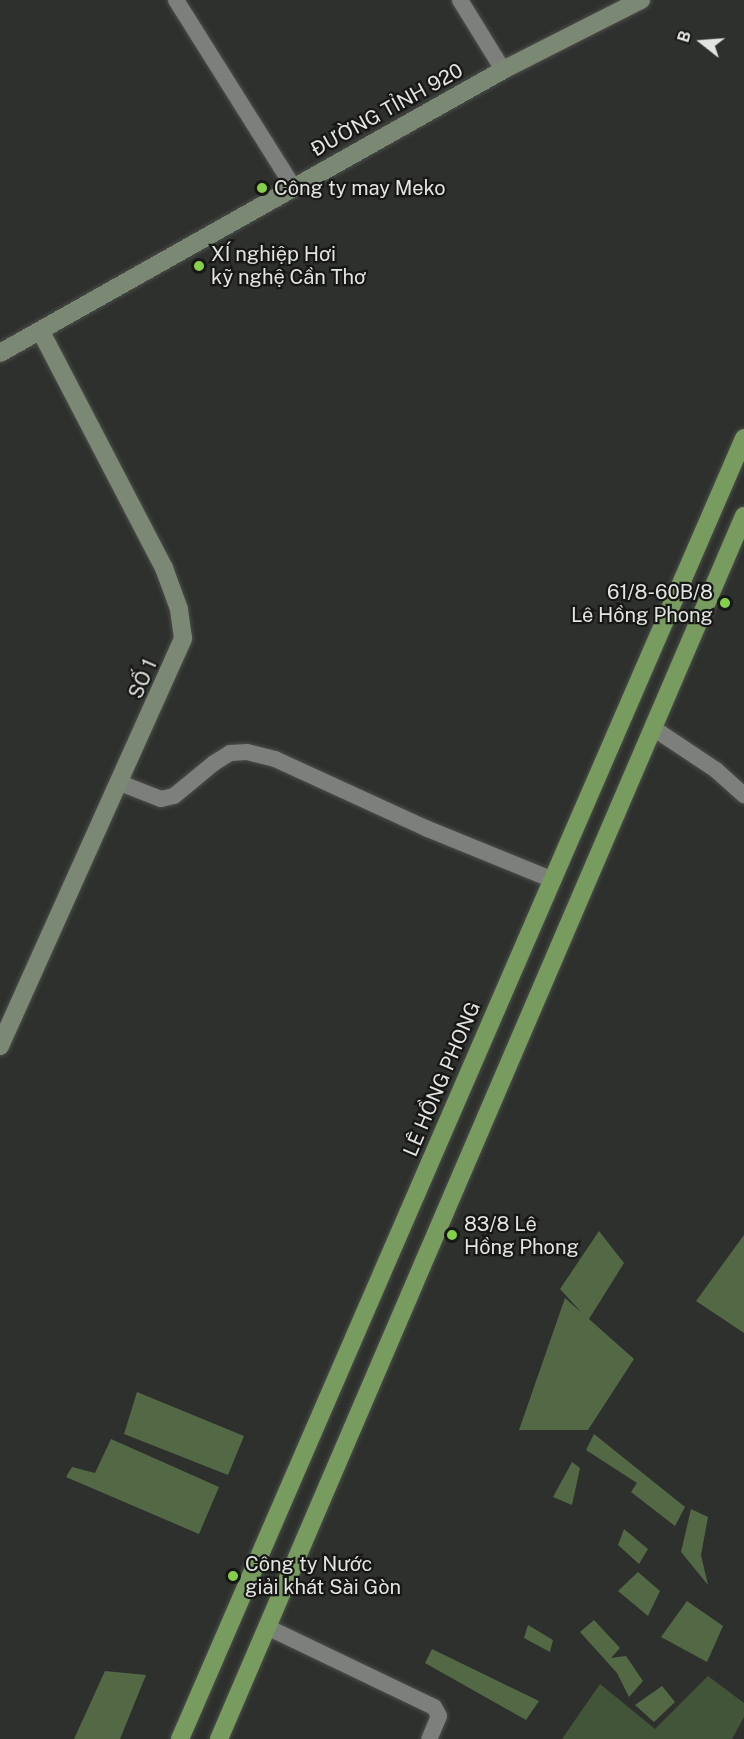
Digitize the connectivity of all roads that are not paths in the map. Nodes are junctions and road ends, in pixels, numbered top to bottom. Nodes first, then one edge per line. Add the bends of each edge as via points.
1 (176, 0) edge
2 (460, 0) edge
3 (641, 0) edge
4 (503, 70) junction
5 (294, 188) junction
6 (41, 332) junction
7 (0, 353) edge
8 (744, 438) edge
9 (744, 516) edge
10 (653, 728) junction
11 (120, 783) junction
12 (744, 795) edge
13 (553, 880) junction
14 (0, 1046) edge
15 (267, 1627) junction
16 (180, 1739) edge
17 (219, 1739) edge
18 (429, 1739) edge

1 - 5 street
2 - 4 street
3 - 4 street, ĐƯỜNG TỈNH 920
4 - 5 street, ĐƯỜNG TỈNH 920
5 - 6 street, ĐƯỜNG TỈNH 920
6 - 7 street, ĐƯỜNG TỈNH 920
6 - 11 street, SỐ 1 via 164,568 179,609 183,638 175,662
8 - 13 highway, LÊ HỒNG PHONG
9 - 10 highway
10 - 12 street via 716,770
10 - 15 highway
11 - 13 street via 161,799 174,796 230,753 247,752 275,759 428,829
11 - 14 street, SỐ 1
13 - 16 highway, LÊ HỒNG PHONG
15 - 17 highway
15 - 18 street via 434,1707 439,1716

